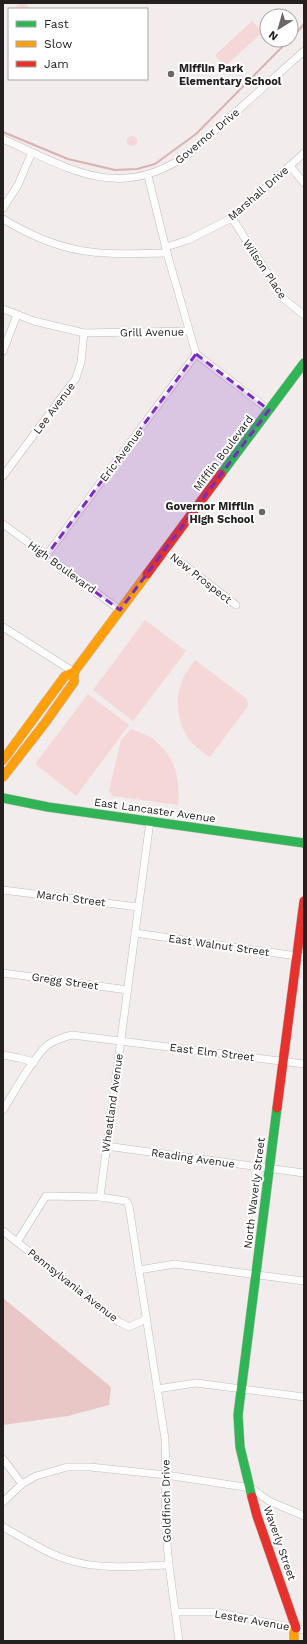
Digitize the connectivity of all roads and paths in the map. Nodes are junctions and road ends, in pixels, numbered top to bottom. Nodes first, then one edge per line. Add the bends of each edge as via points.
1 (302, 56) edge
2 (3, 139) edge
3 (32, 152) junction
4 (304, 153) edge
5 (290, 166) junction
6 (148, 176) junction
7 (304, 183) edge
8 (3, 208) edge
9 (232, 218) junction
10 (3, 219) edge
11 (166, 250) junction
12 (3, 309) edge
13 (17, 315) junction
14 (304, 315) edge
15 (189, 330) junction
16 (84, 332) junction
17 (3, 350) edge
18 (196, 354) junction
19 (304, 363) edge
20 (270, 410) junction
21 (3, 476) edge
22 (3, 524) edge
23 (165, 550) junction
24 (46, 556) junction
25 (236, 605) dead end
26 (120, 610) junction
27 (3, 627) edge
28 (74, 672) junction
29 (3, 760) edge
30 (3, 777) edge
31 (3, 798) edge
32 (150, 821) junction
33 (304, 843) edge
34 (3, 890) edge
35 (304, 901) edge
36 (138, 907) junction
37 (135, 933) junction
38 (300, 956) edge
39 (3, 973) edge
40 (128, 990) junction
41 (121, 1040) junction
42 (3, 1055) edge
43 (282, 1061) junction
44 (34, 1062) junction
45 (304, 1064) edge
46 (3, 1110) edge
47 (106, 1146) junction
48 (270, 1168) junction
49 (304, 1173) edge
50 (100, 1196) junction
51 (3, 1231) edge
52 (17, 1242) junction
53 (139, 1270) junction
54 (256, 1274) junction
55 (304, 1280) edge
56 (146, 1319) junction
57 (240, 1388) junction
58 (157, 1389) junction
59 (304, 1397) edge
60 (3, 1459) edge
61 (166, 1475) junction
62 (22, 1484) junction
63 (251, 1488) junction
64 (3, 1502) edge
65 (304, 1516) edge
66 (3, 1527) edge
67 (169, 1565) junction
68 (175, 1612) junction
69 (298, 1628) edge
70 (179, 1641) edge
71 (294, 1641) edge

1 - 6 street, Governor Drive via 190,153
2 - 3 street, Governor Drive
3 - 6 street, Governor Drive via 69,169 95,177 116,179
3 - 8 street via 18,185
4 - 5 street, Marshall Drive
5 - 7 street
5 - 9 street, Marshall Drive
6 - 11 street
9 - 11 street, Marshall Drive
9 - 14 street, Wilson Place via 284,299
10 - 11 street, Marshall Drive via 38,238 78,251 117,254
11 - 15 street
12 - 13 street, Grill Avenue
13 - 16 street, Grill Avenue via 47,325
13 - 17 street
15 - 16 street, Grill Avenue
15 - 18 street, Grill Avenue
16 - 21 street, Lee Avenue via 81,362 76,378
18 - 20 street
18 - 24 street, Eric Avenue
19 - 20 street, Mifflin Boulevard
20 - 23 street, Mifflin Boulevard
22 - 24 street, High Boulevard
23 - 25 street, New Prospect
23 - 26 street, Mifflin Boulevard
24 - 26 street, High Boulevard
26 - 28 street, Mifflin Boulevard
27 - 28 street
28 - 29 street, Mifflin Boulevard via 65,676
28 - 30 street, Mifflin Boulevard via 74,682
31 - 32 street, East Lancaster Avenue
32 - 33 street, East Lancaster Avenue
32 - 36 street, Wheatland Avenue
34 - 36 street, March Street
35 - 38 street, North Waverly Street
36 - 37 street, Wheatland Avenue
37 - 38 street, East Walnut Street
37 - 40 street, Wheatland Avenue
38 - 43 street, North Waverly Street
39 - 40 street, Gregg Street
40 - 41 street, Wheatland Avenue
41 - 43 street, East Elm Street
41 - 44 street, East Elm Street via 72,1035 60,1038 49,1044
41 - 47 street, Wheatland Avenue
42 - 44 street
43 - 45 street, East Elm Street
43 - 48 street, North Waverly Street
44 - 46 street, East Elm Street
47 - 48 street, Reading Avenue
47 - 50 street, Wheatland Avenue
48 - 49 street, Reading Avenue
48 - 54 street, North Waverly Street
50 - 52 street via 46,1196
50 - 53 street via 126,1201
51 - 52 street, Pennsylvania Avenue
52 - 56 street, Pennsylvania Avenue via 119,1322 129,1327
53 - 54 street via 175,1264
53 - 56 street
54 - 55 street
54 - 57 street, North Waverly Street
56 - 58 street, Goldfinch Drive
57 - 58 street via 196,1383
57 - 59 street
57 - 63 street, North Waverly Street via 238,1436
58 - 61 street, Goldfinch Drive via 165,1439
60 - 62 street
61 - 62 street via 90,1466 67,1467 36,1476
61 - 63 street
61 - 67 street, Goldfinch Drive via 165,1522
62 - 64 street
63 - 65 street via 269,1500
63 - 69 street, Waverly Street via 257,1516
66 - 67 street via 54,1554 82,1563 109,1567
67 - 68 street, Goldfinch Drive
68 - 69 street, Lester Avenue via 214,1612
68 - 70 street, Goldfinch Drive
69 - 71 street, Waverly Street

